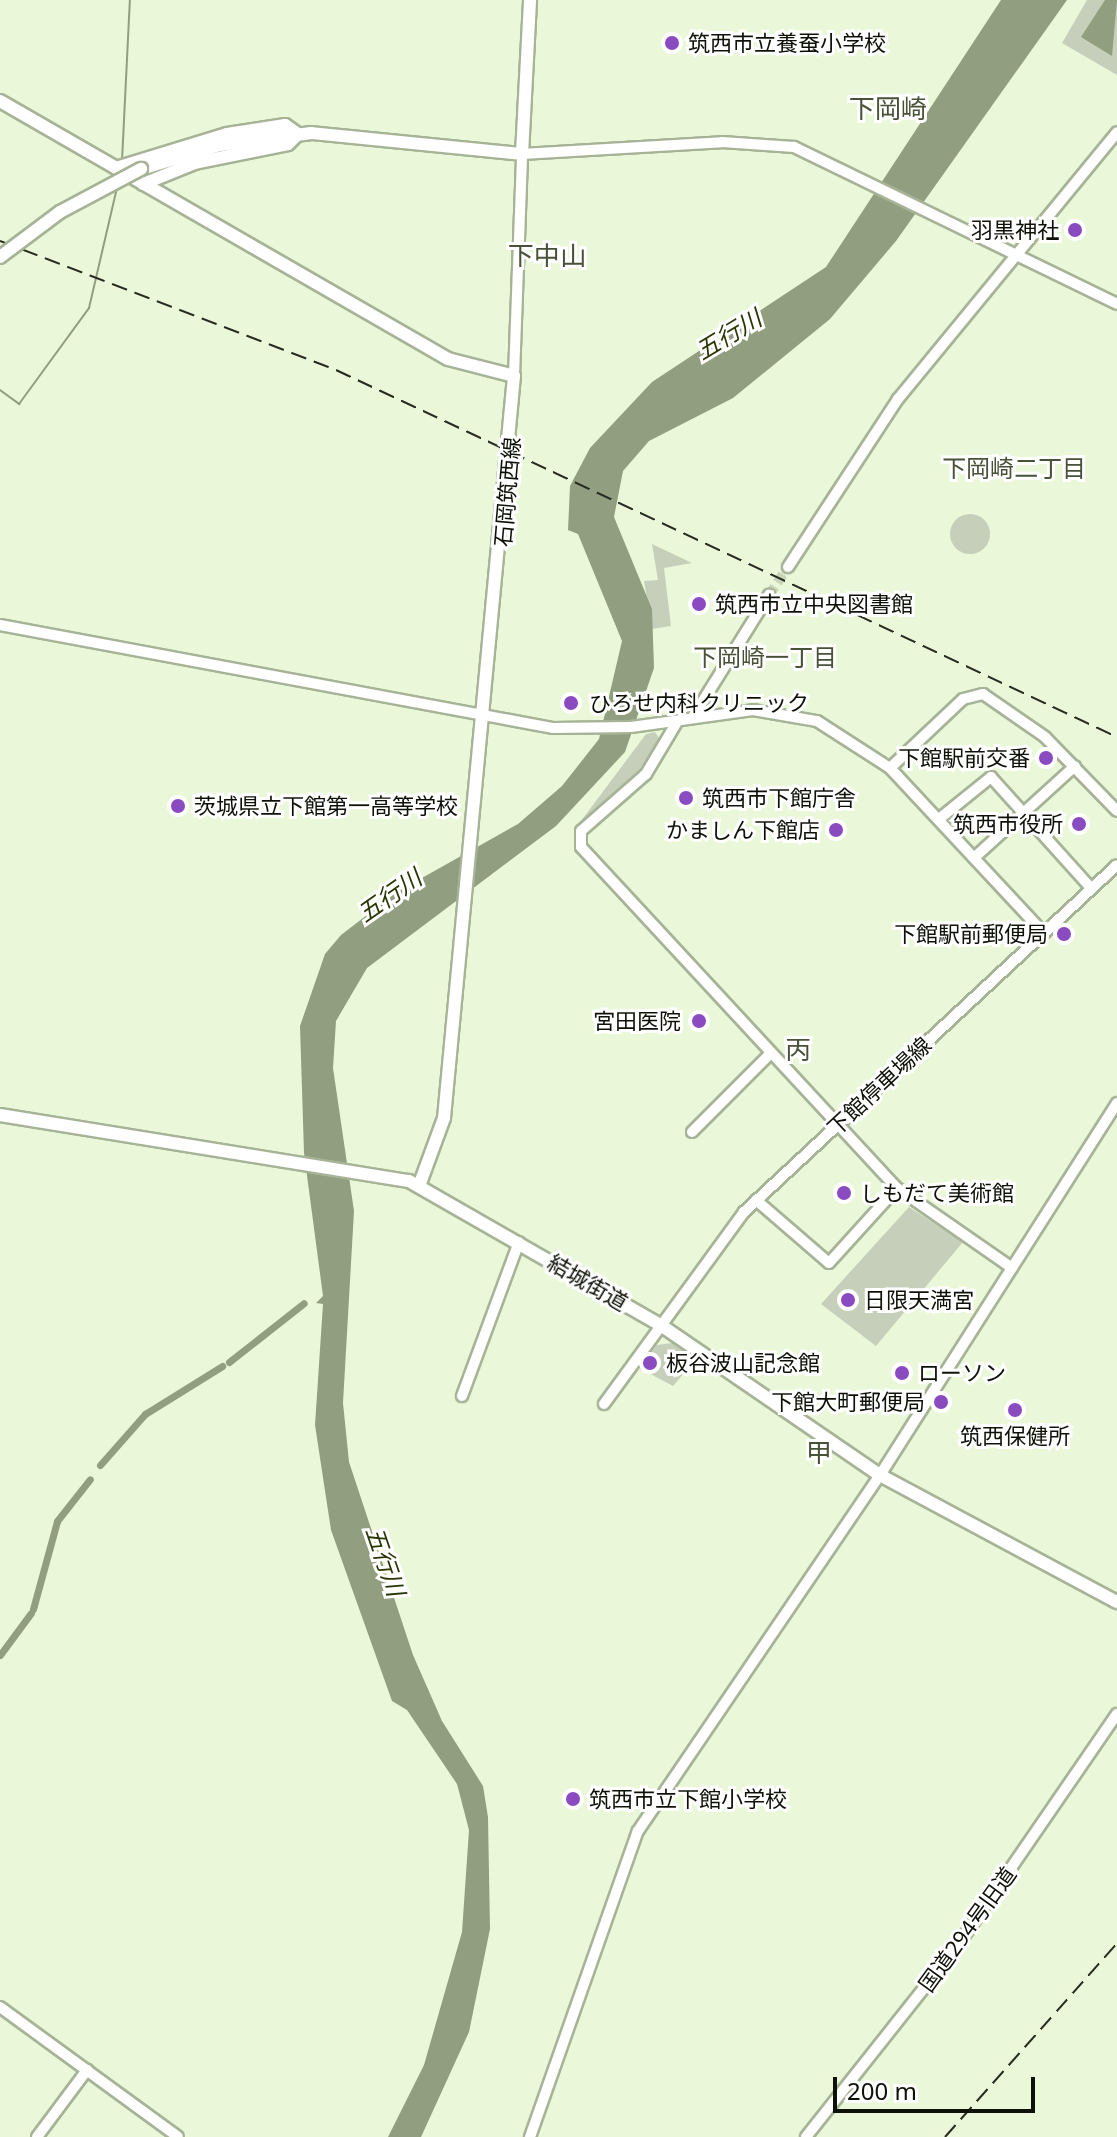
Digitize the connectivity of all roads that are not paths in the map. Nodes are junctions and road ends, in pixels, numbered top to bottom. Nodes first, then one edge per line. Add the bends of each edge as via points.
1 (530, 0) edge
2 (0, 101) edge
3 (1117, 132) edge
4 (298, 134) junction
5 (522, 154) junction
6 (116, 168) junction
7 (143, 184) junction
8 (1016, 252) junction
9 (0, 257) edge
10 (1117, 304) edge
11 (514, 376) junction
12 (788, 567) tunnel mouth
13 (769, 595) tunnel mouth
14 (0, 625) edge
15 (693, 717) junction
16 (484, 718) junction
17 (677, 722) junction
18 (1075, 766) junction
19 (890, 768) junction
20 (1117, 811) edge
21 (1024, 814) junction
22 (939, 819) junction
23 (975, 857) junction
24 (1117, 865) edge
25 (1091, 888) junction
26 (1044, 933) junction
27 (771, 1053) junction
28 (1116, 1107) edge
29 (0, 1115) edge
30 (837, 1124) junction
31 (692, 1132) dead end
32 (419, 1186) junction
33 (897, 1188) junction
34 (756, 1200) junction
35 (519, 1242) junction
36 (1012, 1268) junction
37 (662, 1326) junction
38 (462, 1396) dead end
39 (604, 1404) dead end
40 (880, 1475) junction
41 (1117, 1602) edge
42 (1117, 1714) edge
43 (0, 2007) edge
44 (87, 2070) junction
45 (37, 2137) edge
46 (178, 2137) edge
47 (530, 2137) edge
48 (806, 2137) edge

1 - 5 main road
2 - 6 main road
3 - 8 street
4 - 5 main road
4 - 6 main road via 285,125 227,134
4 - 7 main road via 288,144 195,163
4 - 9 main road, bridge via 220,145 141,169 60,212
5 - 8 street via 759,142 814,152
5 - 11 street
6 - 7 main road
7 - 11 main road via 448,359
8 - 10 street
8 - 12 street via 898,399
11 - 16 main road, 石岡筑西線
13 - 15 street
14 - 16 street
15 - 17 street
15 - 19 street via 793,715 845,734
16 - 17 street via 588,730
16 - 32 main road, 石岡筑西線 via 444,1118
17 - 27 street via 646,774 581,831 581,847
18 - 19 street via 1000,703 978,694 963,699
18 - 20 street
18 - 21 street
19 - 22 street
21 - 22 street via 986,776
21 - 23 street
21 - 25 street
22 - 23 street
23 - 26 street
24 - 25 street, 下館停車場線
25 - 26 street, 下館停車場線
26 - 30 street, 下館停車場線
27 - 30 street
27 - 31 street
28 - 36 street
29 - 32 main road, 結城街道 via 359,1169
30 - 33 street
30 - 34 street, 下館停車場線
32 - 35 main road, 結城街道
33 - 34 street via 829,1263
33 - 36 street
34 - 37 street, 下館停車場線
35 - 37 main road, 結城街道
35 - 38 street
36 - 40 street
37 - 39 street, 下館停車場線
37 - 40 main road, 結城街道
40 - 41 main road, 結城街道
40 - 47 street via 638,1831
42 - 48 street, 国道294号旧道 via 956,1948
43 - 44 street
44 - 45 street
44 - 46 street

